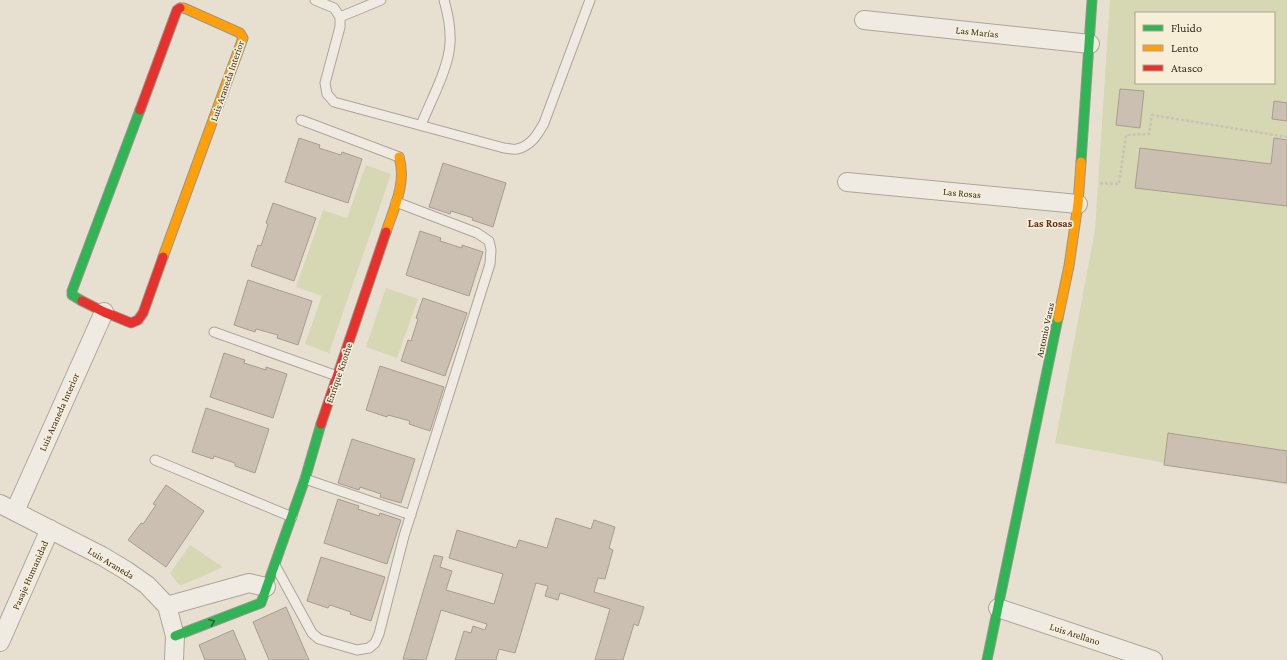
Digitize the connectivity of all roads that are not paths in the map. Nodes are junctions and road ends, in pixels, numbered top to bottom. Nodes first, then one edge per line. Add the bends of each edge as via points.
1 (315, 0) edge
2 (381, 0) edge
3 (444, 0) edge
4 (590, 0) edge
5 (1092, 0) edge
6 (340, 17) junction
7 (864, 20) dead end
8 (1090, 44) junction
9 (301, 120) dead end
10 (420, 125) junction
11 (399, 157) joint
12 (847, 182) dead end
13 (396, 202) junction
14 (1078, 204) junction
15 (104, 312) junction
16 (214, 332) dead end
17 (337, 376) junction
18 (155, 460) dead end
19 (304, 479) junction
20 (8, 507) edge
21 (411, 515) junction
22 (292, 517) junction
23 (50, 530) junction
24 (275, 565) junction
25 (266, 587) junction
26 (167, 606) junction
27 (998, 608) junction
28 (175, 636) junction
29 (0, 642) edge
30 (174, 660) edge
31 (987, 660) edge
32 (1153, 660) edge

1 - 6 lane via 334,8
2 - 6 lane
3 - 10 lane via 449,18 449,51 446,65
4 - 10 lane via 544,123 538,135 529,143 517,149 504,148
5 - 8 street, Antonio Varas
6 - 10 lane via 340,27 325,83 327,94 334,102
7 - 8 street, Las Marías
8 - 14 street, Antonio Varas
9 - 11 lane
11 - 13 street, Enrique Knothe via 403,167 403,179
12 - 14 street, Las Rosas
13 - 17 street, Enrique Knothe
13 - 21 lane via 477,233 489,241 491,250 490,264
14 - 27 street, Antonio Varas via 1069,266
15 - 15 street, Luis Araneda Interior via 75,298 72,291 177,10 184,8 240,33 243,38 242,44 143,313 138,320 131,323
15 - 20 street, Luis Araneda Interior
16 - 17 lane
17 - 19 street, Enrique Knothe
18 - 22 lane
19 - 21 lane
19 - 22 street, Enrique Knothe
20 - 23 street, Luis Araneda
21 - 24 lane via 379,634 369,648 357,650 319,639 312,633
22 - 24 street, Enrique Knothe
23 - 26 street, Luis Araneda via 127,571 147,585
23 - 29 street, Pasaje Humanidad
24 - 25 street, Enrique Knothe
25 - 26 street via 249,582
28 -> 25 street, Enrique Knothe via 261,604
26 - 28 street, Luis Araneda
27 - 31 street, Antonio Varas
27 - 32 street, Luis Arellano
28 - 30 street, Luis Araneda

